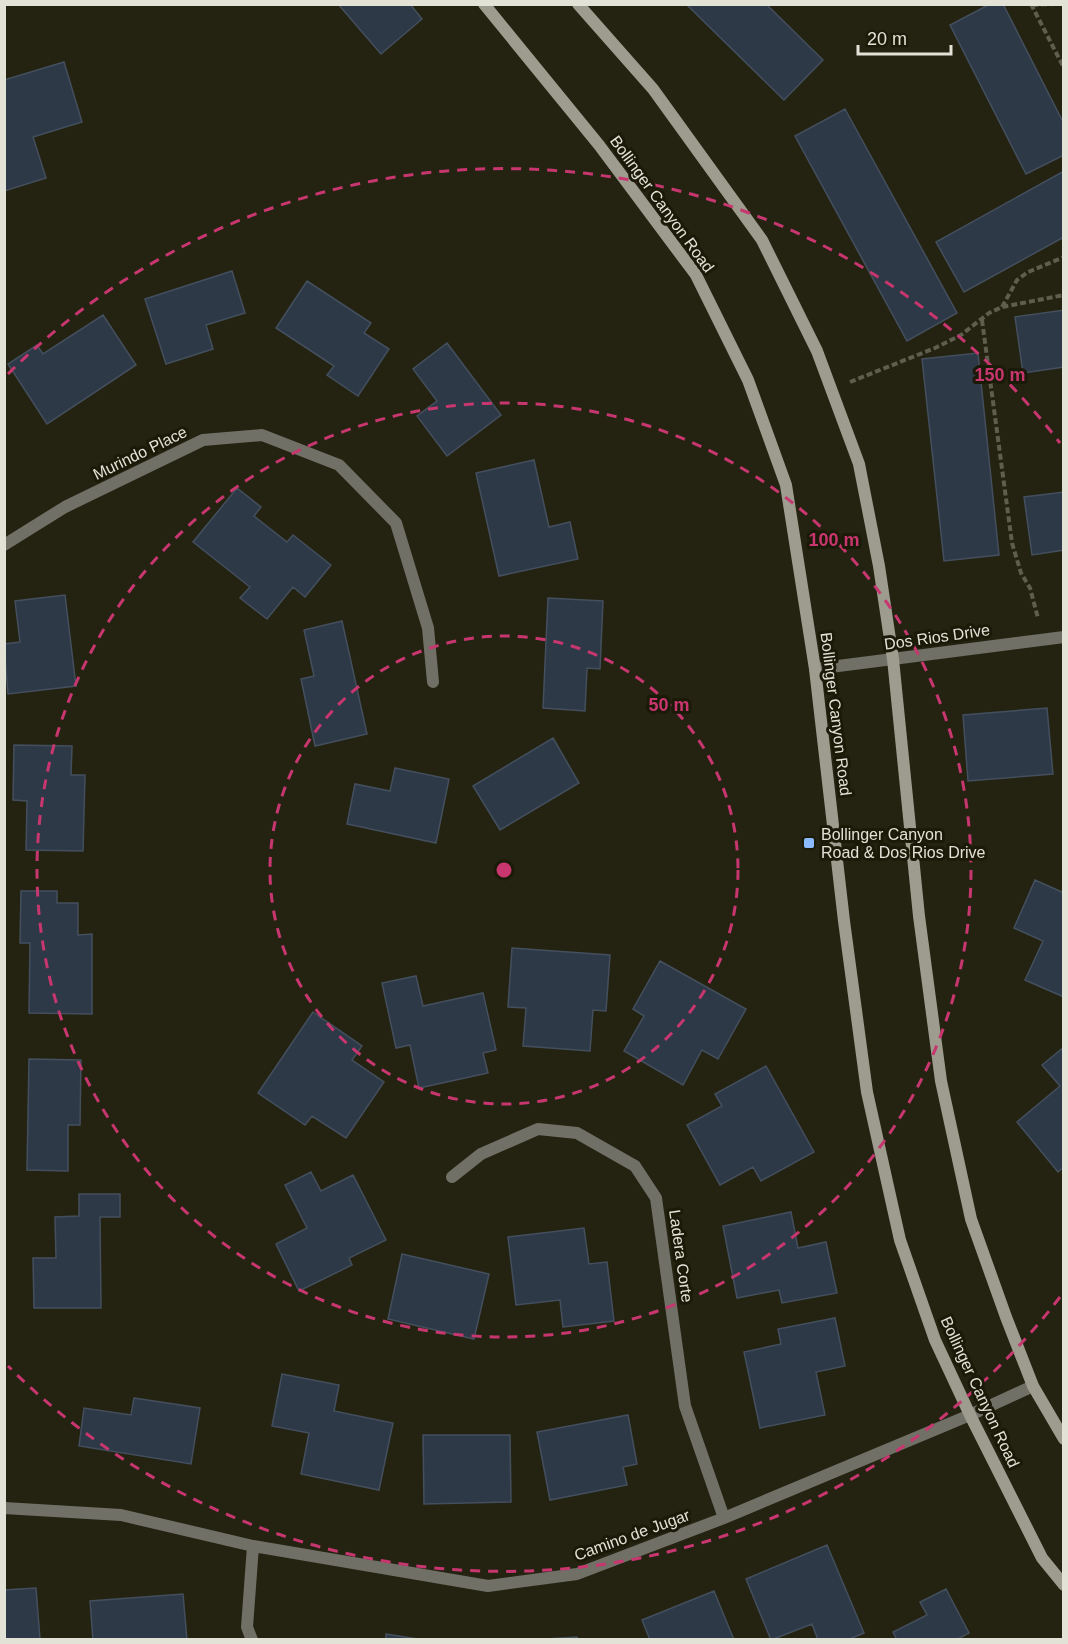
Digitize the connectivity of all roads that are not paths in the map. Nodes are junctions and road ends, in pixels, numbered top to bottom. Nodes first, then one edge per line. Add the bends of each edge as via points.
1 (484, 4) edge
2 (578, 4) edge
3 (4, 545) edge
4 (1064, 637) edge
5 (893, 660) junction
6 (815, 669) junction
7 (433, 682) dead end
8 (452, 1176) dead end
9 (1034, 1386) junction
10 (970, 1415) junction
11 (1064, 1439) edge
12 (4, 1508) edge
13 (724, 1518) junction
14 (253, 1546) junction
15 (1064, 1585) edge
16 (252, 1640) edge

1 - 6 main road, Bollinger Canyon Road via 599,145 696,275 748,380 786,485
2 - 5 main road via 653,89 762,240 817,351 859,464
3 - 7 street, Murindo Place via 65,507 203,440 262,435 339,465 396,523 428,628
4 - 5 street, Dos Rios Drive
5 - 6 street, Dos Rios Drive
5 - 9 main road via 919,916 941,1081 971,1219
6 - 10 main road, Bollinger Canyon Road via 867,1092 900,1240 935,1340
8 - 13 street, Ladera Corte via 481,1154 538,1129 577,1133 635,1166 656,1198 685,1407
9 - 10 street, Camino de Jugar
9 - 11 main road
10 - 13 street, Camino de Jugar
10 - 15 main road, Bollinger Canyon Road via 1042,1558
12 - 14 street, Camino de Jugar via 121,1515
13 - 14 street, Camino de Jugar via 577,1574 488,1586
14 - 16 street via 247,1627

